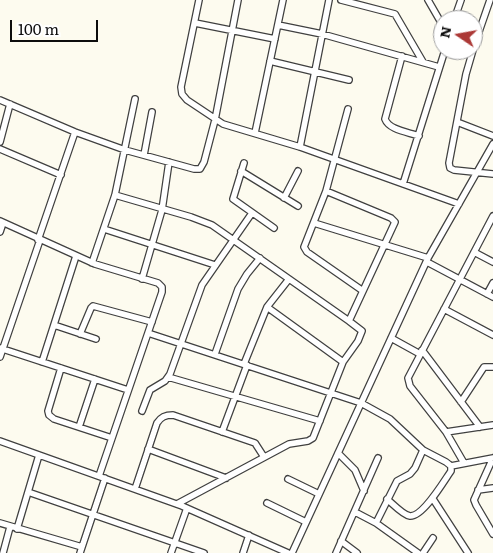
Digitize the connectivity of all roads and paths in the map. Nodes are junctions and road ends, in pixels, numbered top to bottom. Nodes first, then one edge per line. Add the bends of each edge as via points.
1 (199, 0) edge
2 (238, 0) edge
3 (283, 0) edge
4 (329, 0) edge
5 (341, 0) edge
6 (490, 0) edge
7 (483, 20) edge
8 (195, 23) junction
9 (278, 25) junction
10 (232, 32) junction
11 (322, 34) junction
12 (275, 39) junction
13 (402, 56) junction
14 (441, 60) edge
15 (470, 60) edge
16 (270, 61) junction
17 (423, 62) junction
18 (439, 66) junction
19 (314, 72) junction
20 (349, 80) dead end
21 (135, 98) dead end
22 (0, 100) edge
23 (10, 104) junction
24 (348, 110) dead end
25 (152, 112) dead end
26 (215, 120) junction
27 (457, 122) junction
28 (75, 132) junction
29 (255, 133) junction
30 (419, 136) junction
31 (493, 136) edge
32 (0, 142) edge
33 (493, 144) edge
34 (300, 147) junction
35 (0, 148) edge
36 (125, 150) junction
37 (144, 155) junction
38 (334, 159) junction
39 (169, 162) junction
40 (244, 163) dead end
41 (241, 171) junction
42 (298, 171) dead end
43 (477, 171) junction
44 (493, 174) edge
45 (61, 175) junction
46 (403, 184) junction
47 (326, 191) junction
48 (115, 195) junction
49 (284, 198) junction
50 (459, 204) junction
51 (298, 206) dead end
52 (162, 210) junction
53 (252, 213) junction
54 (493, 216) edge
55 (2, 222) edge
56 (314, 223) junction
57 (274, 228) dead end
58 (104, 229) junction
59 (0, 232) edge
60 (39, 240) junction
61 (234, 240) junction
62 (385, 245) junction
63 (151, 246) junction
64 (474, 252) junction
65 (76, 256) junction
66 (260, 258) junction
67 (427, 260) junction
68 (92, 262) junction
69 (493, 262) edge
70 (215, 265) junction
71 (142, 278) junction
72 (289, 279) junction
73 (459, 279) junction
74 (493, 284) edge
75 (363, 291) junction
76 (490, 296) edge
77 (267, 307) junction
78 (444, 309) junction
79 (349, 321) junction
80 (152, 322) junction
81 (54, 325) junction
82 (148, 333) junction
83 (80, 334) junction
84 (493, 335) edge
85 (391, 338) junction
86 (96, 339) dead end
87 (180, 343) junction
88 (1, 348) edge
89 (421, 352) junction
90 (214, 354) junction
91 (0, 357) edge
92 (42, 362) junction
93 (343, 362) junction
94 (246, 364) junction
95 (493, 367) edge
96 (61, 368) junction
97 (168, 377) junction
98 (95, 379) junction
99 (128, 390) junction
100 (331, 392) junction
101 (235, 397) junction
102 (461, 402) junction
103 (362, 403) junction
104 (142, 412) dead end
105 (320, 421) junction
106 (493, 425) edge
107 (79, 427) junction
108 (480, 427) junction
109 (222, 432) junction
110 (446, 432) junction
111 (112, 438) junction
112 (0, 443) edge
113 (148, 449) junction
114 (423, 450) junction
115 (338, 453) junction
116 (39, 455) junction
117 (264, 457) junction
118 (378, 458) dead end
119 (493, 458) edge
120 (464, 464) junction
121 (451, 466) junction
122 (102, 477) junction
123 (226, 478) junction
124 (288, 479) dead end
125 (493, 488) edge
126 (135, 489) junction
127 (478, 490) junction
128 (364, 491) junction
129 (28, 492) junction
130 (319, 494) junction
131 (388, 499) junction
132 (433, 499) junction
133 (267, 503) dead end
134 (177, 504) junction
135 (187, 508) junction
136 (355, 512) junction
137 (93, 516) junction
138 (306, 522) junction
139 (0, 523) edge
140 (376, 523) junction
141 (10, 526) junction
142 (17, 529) junction
143 (493, 534) edge
144 (249, 535) junction
145 (433, 538) dead end
146 (341, 541) junction
147 (175, 543) junction
148 (2, 550) edge
149 (81, 550) edge
150 (171, 553) edge
151 (204, 553) edge
152 (243, 553) edge
153 (288, 553) edge
154 (292, 553) edge
155 (336, 553) edge
156 (357, 553) edge
157 (418, 553) edge
158 (423, 553) edge
159 (468, 553) edge

1 - 8 street
2 - 10 street
3 - 9 street
4 - 11 street
5 - 17 street via 395,14
6 - 7 street
8 - 10 street
8 - 26 street via 181,91
9 - 11 street
9 - 12 street
10 - 12 street
10 - 26 street
11 - 13 street
11 - 19 street
12 - 16 street
13 - 17 street
13 - 30 street via 385,118 391,126
14 - 18 street
15 - 27 street
16 - 19 street
16 - 29 street
17 - 18 street
18 - 30 street
19 - 20 street
19 - 34 street
21 - 36 street
22 - 23 street
23 - 28 street
23 - 32 street
24 - 38 street
25 - 37 street
26 - 29 street
26 - 39 street via 200,168
27 - 31 street
27 - 43 street via 450,168
28 - 36 street
28 - 45 street
29 - 34 street
30 - 46 street
33 - 43 street
34 - 38 street
35 - 45 street
36 - 37 street
36 - 48 street
37 - 39 street
38 - 46 street
38 - 47 street
39 - 52 street
40 - 41 street
41 - 49 street
41 - 53 street via 233,198
42 - 49 street
43 - 44 street
43 - 50 street
45 - 60 street
46 - 50 street
47 - 56 street
47 - 62 street via 394,220
48 - 52 street
48 - 58 street
49 - 51 street
50 - 67 street
52 - 61 street via 212,225
52 - 63 street
53 - 57 street
53 - 61 street
54 - 64 street
55 - 59 street
55 - 60 street
56 - 62 street
56 - 75 street via 304,250
58 - 63 street
58 - 68 street
60 - 65 street
60 - 88 street
61 - 66 street
61 - 70 street
62 - 67 street
62 - 75 street
63 - 70 street
63 - 71 street
64 - 69 street
64 - 73 street
65 - 68 street
65 - 81 street
66 - 72 street
66 - 90 street via 238,289
67 - 73 street
67 - 85 street
68 - 71 street
70 - 87 street via 202,284
71 - 80 street via 158,284 163,290
72 - 77 street
72 - 79 street
73 - 76 street
73 - 78 street
74 - 76 street
75 - 79 street
77 - 93 street
77 - 94 street
78 - 84 street
78 - 89 street
79 - 93 street via 360,328 362,335
80 - 82 street
80 - 83 street via 93,306
81 - 83 street
81 - 92 street
82 - 87 street
82 - 99 street
83 - 86 street
85 - 89 street
85 - 103 street
87 - 90 street
87 - 97 street
88 - 91 street
88 - 92 street
89 - 102 street
89 - 110 street via 409,374 409,383
90 - 94 street
92 - 96 street
93 - 100 street
94 - 100 street
94 - 101 street
95 - 102 street via 484,366
96 - 98 street
96 - 107 street via 49,415
97 - 101 street
97 - 104 street via 150,390
98 - 99 street
98 - 107 street
99 - 111 street
100 - 103 street
100 - 105 street
101 - 105 street
101 - 109 street
102 - 108 street
103 - 114 street via 390,419
103 - 115 street
105 - 117 street via 313,438 288,444
106 - 108 street
107 - 111 street
108 - 110 street
109 - 113 street via 167,415 157,423
109 - 117 street via 255,443
110 - 120 street
111 - 122 street
112 - 116 street
113 - 123 street
113 - 126 street
114 - 121 street
114 - 131 street via 415,468 397,482
115 - 128 street via 355,470
115 - 130 street
116 - 122 street
116 - 129 street
117 - 123 street
118 - 128 street
119 - 120 street
119 - 127 street
120 - 121 street
121 - 132 street
122 - 126 street
122 - 137 street
123 - 134 street
124 - 130 street
125 - 127 street
126 - 134 street
127 - 143 street via 474,500
128 - 136 street
129 - 137 street
129 - 142 street
130 - 138 street
131 - 132 street via 411,516
131 - 140 street
132 - 159 street
133 - 138 street
134 - 135 street
135 - 144 street
135 - 147 street
136 - 140 street
136 - 146 street
137 - 147 street
137 - 149 street
138 - 154 street
139 - 141 street
140 - 157 street
141 - 142 street
141 - 148 street
142 - 149 street
144 - 152 street
144 - 153 street
145 - 158 street
146 - 155 street
146 - 156 street
147 - 150 street
147 - 151 street

